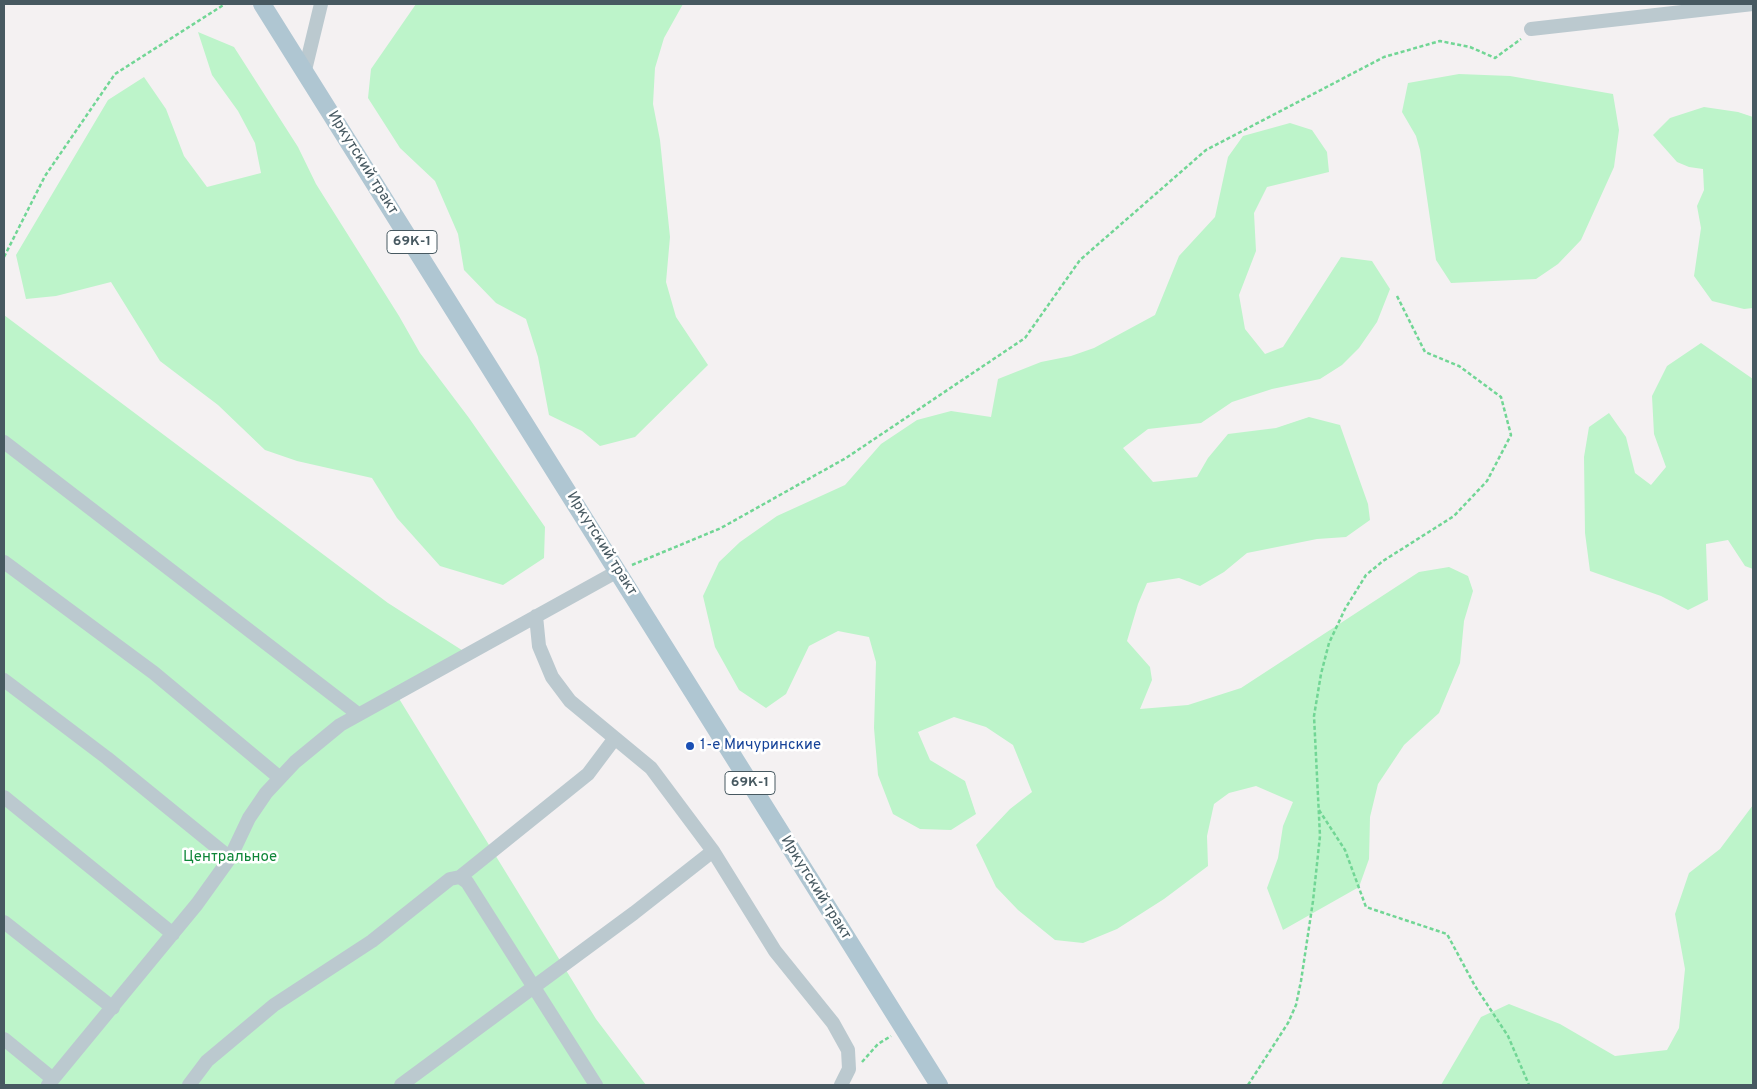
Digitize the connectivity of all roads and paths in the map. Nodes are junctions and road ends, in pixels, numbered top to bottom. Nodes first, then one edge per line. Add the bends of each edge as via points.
1 (225, 4) edge
2 (262, 4) edge
3 (321, 4) edge
4 (1753, 4) edge
5 (1531, 29) joint
6 (304, 70) junction
7 (4, 257) edge
8 (1397, 296) dead end
9 (4, 442) edge
10 (4, 562) edge
11 (618, 571) junction
12 (536, 616) junction
13 (4, 680) edge
14 (358, 714) junction
15 (615, 738) junction
16 (280, 778) junction
17 (4, 797) edge
18 (1319, 809) junction
19 (713, 851) junction
20 (230, 858) junction
21 (460, 877) junction
22 (4, 922) edge
23 (173, 934) junction
24 (533, 987) junction
25 (113, 1008) junction
26 (903, 1028) junction
27 (4, 1039) edge
28 (849, 1069) junction
29 (51, 1082) edge
30 (189, 1085) edge
31 (401, 1085) edge
32 (596, 1085) edge
33 (842, 1085) edge
34 (939, 1085) edge
35 (1248, 1085) edge
36 (1529, 1085) edge

1 - 7 path via 115,74 44,176
2 - 6 main road, Иркутский тракт / 69К-1
3 - 6 street
4 - 5 street
5 - 11 path via 1514,46 1495,58 1470,47 1440,41 1384,57 1206,150 1080,260 1025,338 846,458 721,528
6 - 11 main road, Иркутский тракт / 69К-1
8 - 18 path via 1425,352 1459,366 1501,397 1511,435 1487,481 1454,516 1382,561 1366,575 1345,610 1327,651 1314,716
9 - 14 street
10 - 16 street via 154,674
11 - 12 street
11 - 26 main road, Иркутский тракт / 69К-1
12 - 14 street
12 - 15 street via 539,646 552,676 570,701
13 - 20 street
14 - 16 street via 340,725
15 - 19 street via 651,768
15 - 21 street via 588,774
16 - 20 street via 249,818
17 - 23 street
18 - 35 path via 1320,836 1313,901 1296,1005
18 - 36 path via 1345,850 1366,908 1447,934 1475,986 1508,1036
19 - 24 street
19 - 28 street via 776,951 833,1023 848,1050
20 - 23 street
21 - 24 street via 467,882
21 - 30 street via 450,879 372,940 274,1005 207,1061
22 - 25 street
23 - 25 street
24 - 31 street
24 - 32 street
25 - 29 street
26 - 28 path
26 - 34 main road, Иркутский тракт / 69К-1
27 - 29 street
28 - 33 street

